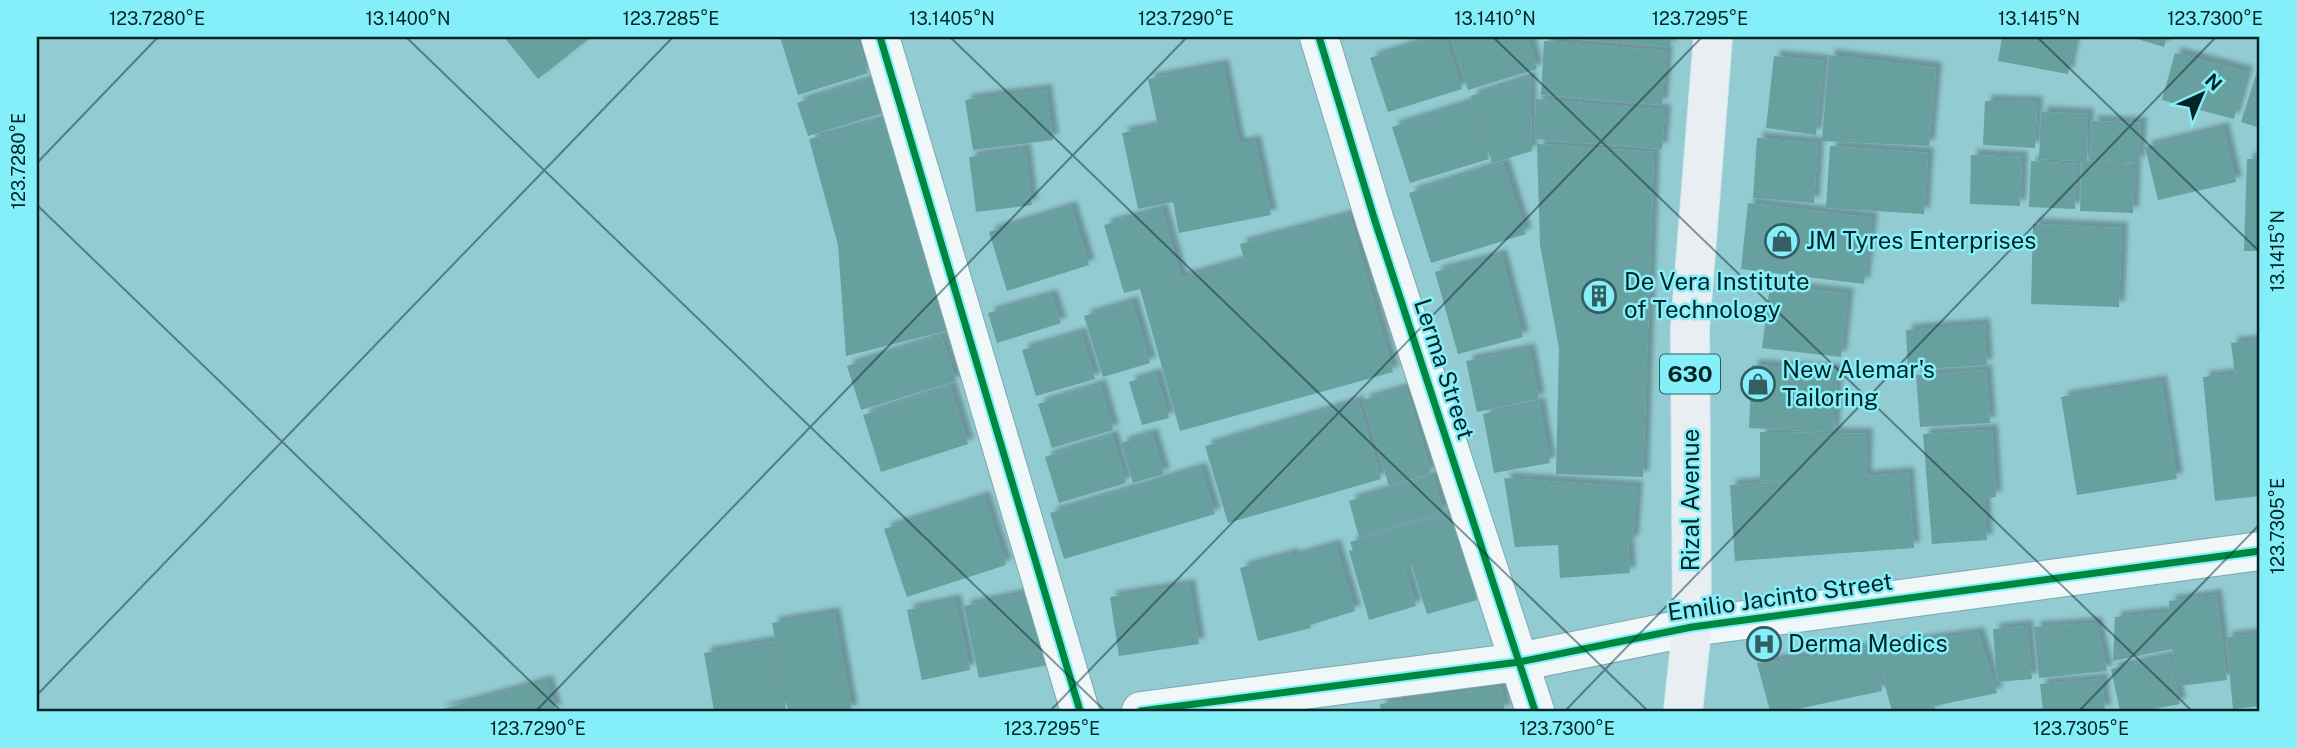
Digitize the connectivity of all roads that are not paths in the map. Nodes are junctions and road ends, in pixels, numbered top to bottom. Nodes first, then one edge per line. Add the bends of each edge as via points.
1 (880, 37) edge
2 (1319, 37) edge
3 (1713, 37) edge
4 (2260, 551) edge
5 (1692, 627) junction
6 (1519, 662) junction
7 (1080, 711) edge
8 (1141, 711) edge
9 (1535, 711) edge
10 (1683, 711) edge

1 - 7 street
2 - 6 street, Lerma Street
3 - 5 main road, Rizal Avenue / 630 via 1690,328
4 - 5 street, Emilio Jacinto Street
5 - 6 street, Emilio Jacinto Street
5 - 10 main road, Rizal Avenue / 630
6 - 8 street, Emilio Jacinto Street
6 - 9 street, Lerma Street

